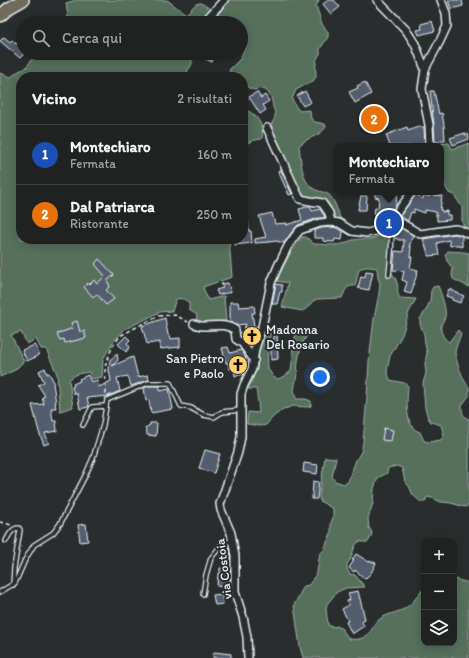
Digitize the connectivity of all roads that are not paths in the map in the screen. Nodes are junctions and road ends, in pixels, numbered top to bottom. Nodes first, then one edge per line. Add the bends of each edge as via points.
1 (23, 0) edge
2 (224, 0) edge
3 (377, 0) edge
4 (441, 0) edge
5 (0, 16) edge
6 (209, 16) edge
7 (425, 69) junction
8 (267, 128) dead end
9 (430, 143) edge
10 (410, 195) edge
11 (392, 219) junction
12 (331, 222) junction
13 (469, 234) edge
14 (389, 275) dead end
15 (194, 324) road end
16 (254, 360) junction
17 (106, 406) junction
18 (241, 410) junction
19 (83, 425) dead end
20 (6, 541) dead end
21 (233, 541) junction
22 (13, 585) junction
23 (0, 592) edge
24 (203, 594) dead end
25 (248, 658) edge

1 - 5 main road
2 - 6 street
3 - 7 street via 406,30
4 - 7 street via 447,26
7 - 9 street via 422,89
8 - 12 street via 300,199 322,203 329,213
10 - 11 street
11 - 12 street via 380,230 367,233 352,231
11 - 13 street via 420,234 455,229
11 - 14 lane
12 - 16 street, via Costoia via 300,230 288,246 271,283
15 - 16 street via 231,327 235,330 236,339
16 - 18 street, via Costoia via 244,385
17 - 18 lane via 107,400 148,383 170,383 181,406 191,408 204,416 214,417 222,412
17 - 19 lane via 92,407
17 - 22 lane via 103,425 86,474 60,524 53,533 34,545
18 - 21 street, via Costoia via 238,452 220,504
20 - 22 lane via 11,531 19,528
21 - 24 lane via 223,543 211,558
21 - 25 street, via Costoia via 236,556 235,592 248,637
22 - 23 lane

